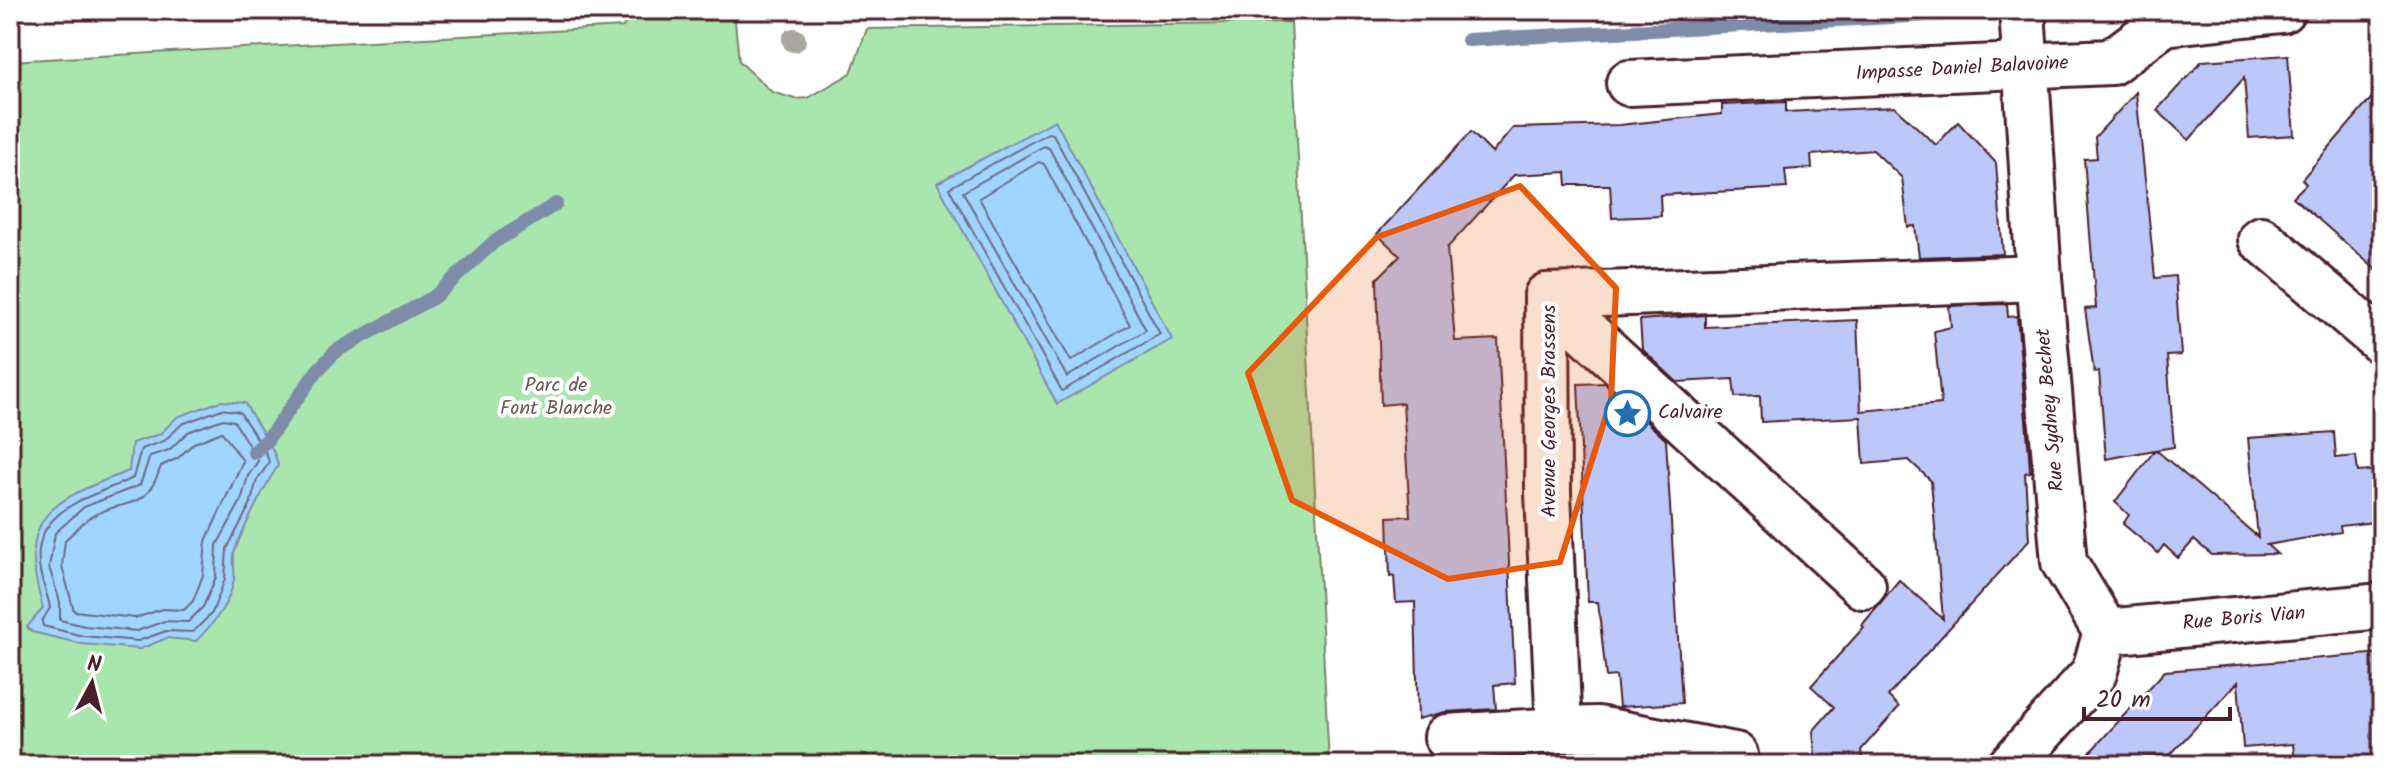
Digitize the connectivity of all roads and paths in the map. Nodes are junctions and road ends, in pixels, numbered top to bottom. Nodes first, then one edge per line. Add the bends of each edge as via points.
1 (2022, 10) edge
2 (2282, 10) edge
3 (2026, 68) junction
4 (1629, 83) dead end
5 (2261, 239) dead end
6 (2039, 278) junction
7 (1547, 296) junction
8 (2382, 342) edge
9 (1863, 586) dead end
10 (2382, 606) edge
11 (2106, 632) junction
12 (1559, 730) junction
13 (1447, 737) dead end
14 (1736, 765) edge
15 (2011, 765) edge

1 - 3 street, Rue Sydney Bechet
2 - 3 street, Impasse Daniel Balavoine via 2164,23 2111,62
3 - 4 street, Impasse Daniel Balavoine
3 - 6 street, Rue Sydney Bechet
5 - 8 street
6 - 7 street, Avenue Georges Brassens
6 - 11 street, Rue Sydney Bechet via 2064,562
7 - 9 street
7 - 12 street, Avenue Georges Brassens via 1548,493
10 - 11 street, Rue Boris Vian
11 - 15 street via 2094,673
12 - 13 street
12 - 14 street via 1598,729 1735,755

